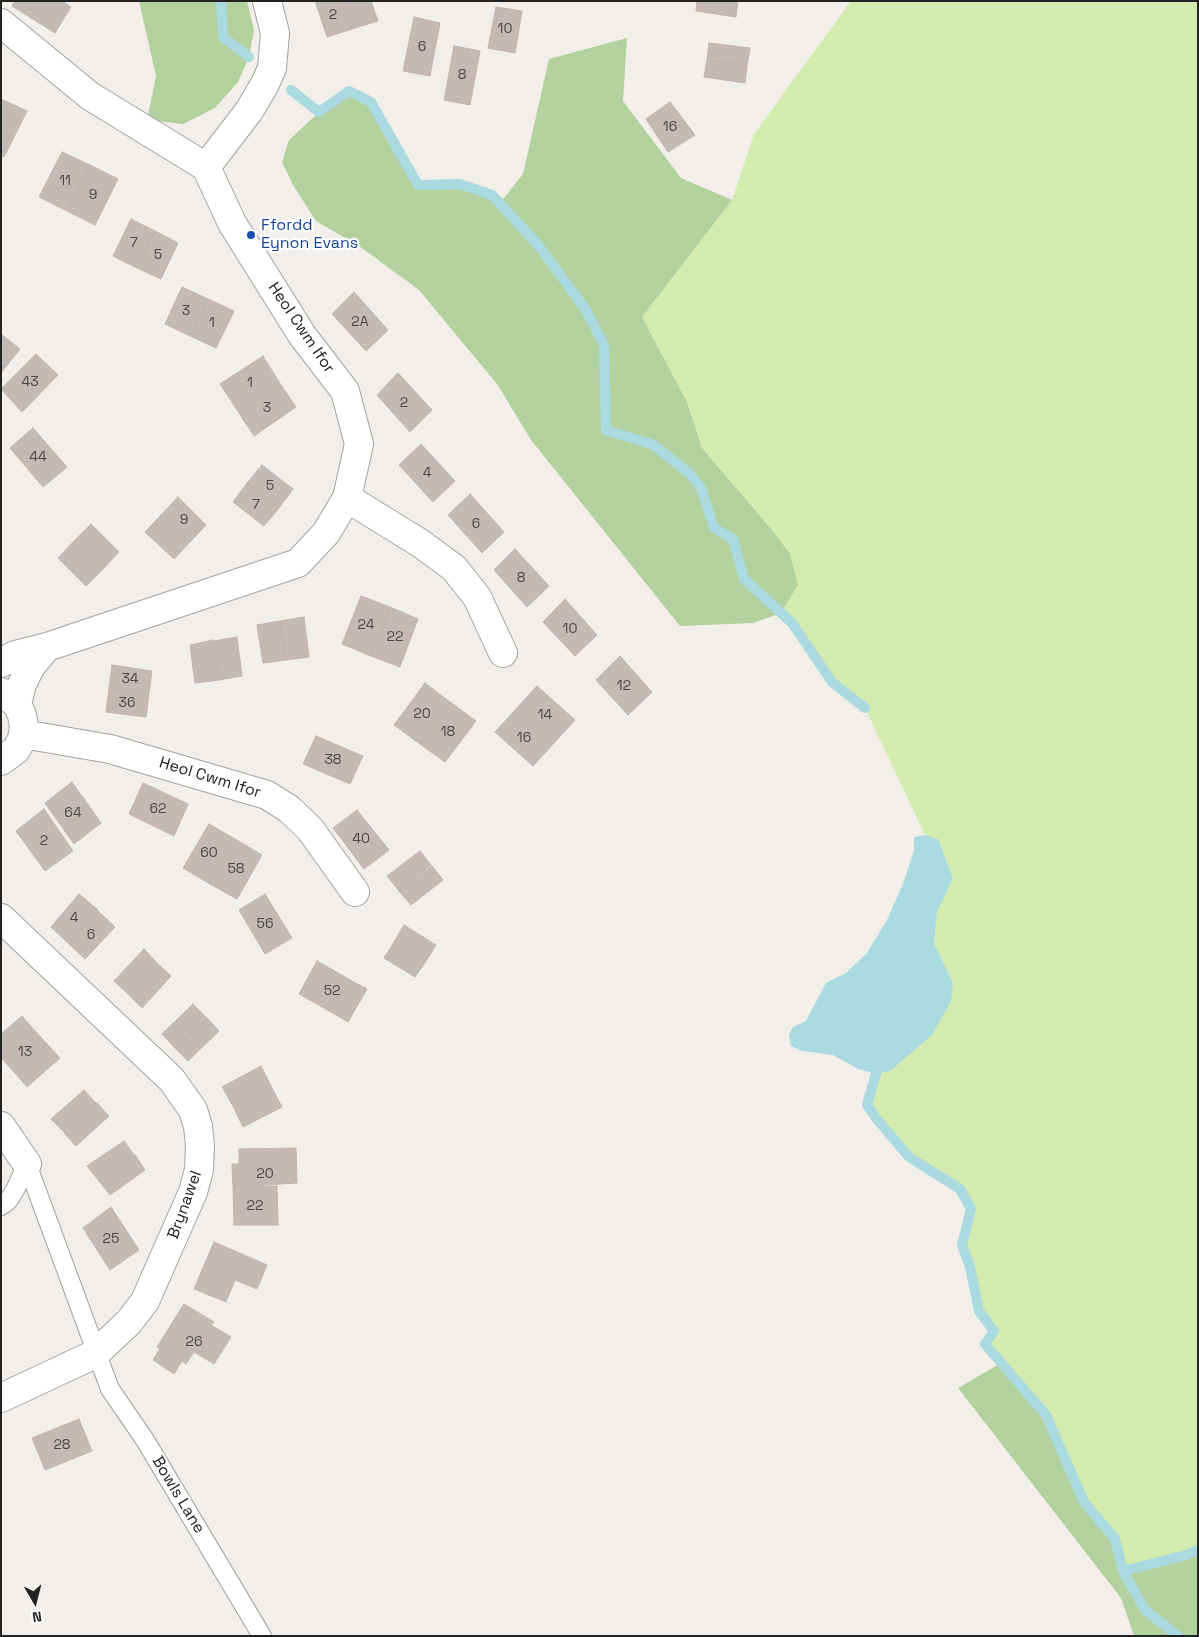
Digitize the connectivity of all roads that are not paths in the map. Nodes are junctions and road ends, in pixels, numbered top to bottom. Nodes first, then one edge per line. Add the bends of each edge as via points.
1 (267, 1) edge
2 (1, 23) edge
3 (206, 167) junction
4 (347, 498) junction
5 (47, 647) junction
6 (503, 653) dead end
7 (1, 663) edge
8 (9, 698) edge
9 (23, 734) junction
10 (1, 761) edge
11 (355, 892) dead end
12 (1, 918) edge
13 (1, 1126) edge
14 (27, 1164) junction
15 (1, 1206) edge
16 (96, 1354) junction
17 (1, 1398) edge
18 (262, 1636) edge

1 - 3 street via 275,33 272,68 249,111
2 - 3 street via 90,96
3 - 4 street, Heol Cwm Ifor via 232,223 302,335 345,391 359,444
4 - 5 street, Heol Cwm Ifor via 326,533 298,564
4 - 6 street via 454,568 477,597
5 - 7 street, Heol Cwm Ifor via 15,655
5 - 8 street
8 - 9 street via 22,715
9 - 10 street via 16,750
9 - 11 street, Heol Cwm Ifor via 110,749 267,795 289,809 310,829
12 - 16 street, Brynawel via 172,1080 193,1110 198,1126 199,1170 193,1192 146,1301
13 - 14 street
14 - 15 lane via 15,1190
14 - 16 lane, Bowls Lane
16 - 17 street, Brynawel
16 - 18 lane, Bowls Lane via 110,1389 145,1440

